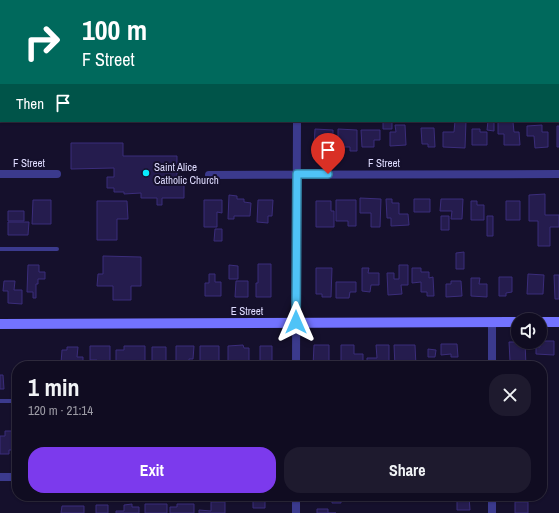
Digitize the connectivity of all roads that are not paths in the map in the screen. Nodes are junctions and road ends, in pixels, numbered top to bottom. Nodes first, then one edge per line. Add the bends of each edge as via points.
1 (297, 122) edge
2 (0, 174) edge
3 (57, 174) dead end
4 (297, 174) junction
5 (559, 174) edge
6 (209, 175) dead end
7 (0, 249) edge
8 (57, 249) dead end
9 (296, 322) junction
10 (492, 322) junction
11 (511, 322) edge
12 (547, 322) edge
13 (559, 322) edge
14 (0, 324) edge
15 (296, 361) edge
16 (492, 361) edge
17 (0, 401) edge
18 (12, 401) edge
19 (0, 477) edge
20 (12, 478) edge
21 (296, 501) edge
22 (492, 501) edge
23 (296, 513) edge
24 (492, 513) edge

1 - 4 street
2 - 3 street, F Street
4 - 5 street, F Street
4 - 6 street, F Street
4 - 9 street
7 - 8 lane
9 - 10 street, E Street
9 - 14 street, E Street
9 - 15 street
10 - 11 street, E Street
10 - 16 street
12 - 13 street
17 - 18 lane
19 - 20 street
21 - 23 street
22 - 24 street

